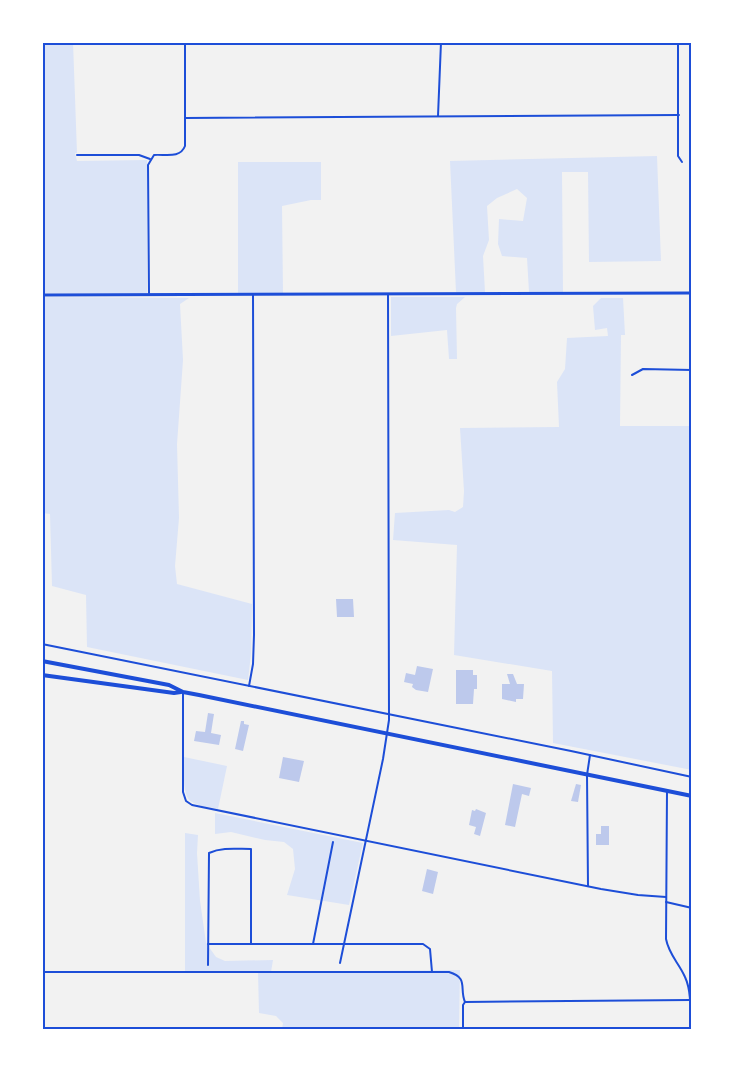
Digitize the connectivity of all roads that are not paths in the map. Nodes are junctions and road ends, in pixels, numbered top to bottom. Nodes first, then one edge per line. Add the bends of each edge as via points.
1 (185, 42) edge
2 (441, 42) edge
3 (678, 42) edge
4 (679, 115) junction
5 (438, 116) junction
6 (185, 118) junction
7 (77, 155) dead end
8 (150, 159) junction
9 (682, 162) dead end
10 (692, 293) edge
11 (42, 295) edge
12 (150, 295) junction
13 (253, 295) junction
14 (388, 295) junction
15 (692, 370) edge
16 (632, 375) dead end
17 (42, 644) edge
18 (42, 661) edge
19 (42, 675) edge
20 (249, 686) junction
21 (183, 692) junction
22 (389, 715) junction
23 (387, 734) junction
24 (590, 755) junction
25 (587, 775) junction
26 (692, 777) edge
27 (667, 791) junction
28 (692, 796) edge
29 (366, 841) junction
30 (333, 842) dead end
31 (588, 886) junction
32 (666, 897) junction
33 (666, 902) junction
34 (692, 908) edge
35 (344, 943) junction
36 (208, 944) junction
37 (250, 944) junction
38 (313, 944) junction
39 (340, 963) dead end
40 (208, 964) dead end
41 (42, 972) edge
42 (432, 972) junction
43 (690, 1000) junction
44 (465, 1002) junction
45 (463, 1029) edge
46 (690, 1029) edge

1 - 6 street
2 - 5 street
3 - 4 street
4 - 5 street
4 - 9 street via 678,156
5 - 6 street
6 - 8 street via 183,150
7 - 8 street via 142,155
8 - 12 street
10 - 14 street
11 - 12 street
12 - 13 street
13 - 14 street
13 - 20 street via 254,664
14 - 22 street
15 - 16 street via 643,369
17 - 20 street
18 - 21 main road via 168,685
19 - 21 main road
20 - 22 street
21 - 23 main road
21 - 29 street via 183,792 188,803
22 - 23 street
22 - 24 street
23 - 25 main road
23 - 29 street
24 - 25 street
24 - 26 street
25 - 27 main road
25 - 31 street
27 - 28 main road
27 - 32 street
29 - 31 street
29 - 35 street
30 - 38 street
31 - 32 street
32 - 33 street
33 - 34 street
33 - 43 street via 667,946 686,977
35 - 38 street
35 - 39 street
35 - 42 street via 423,944 430,949
36 - 37 street
36 - 37 street via 209,854 220,849 251,849
36 - 40 street
37 - 38 street
41 - 42 street
42 - 44 street via 459,976
43 - 44 street
43 - 46 street
44 - 45 street

